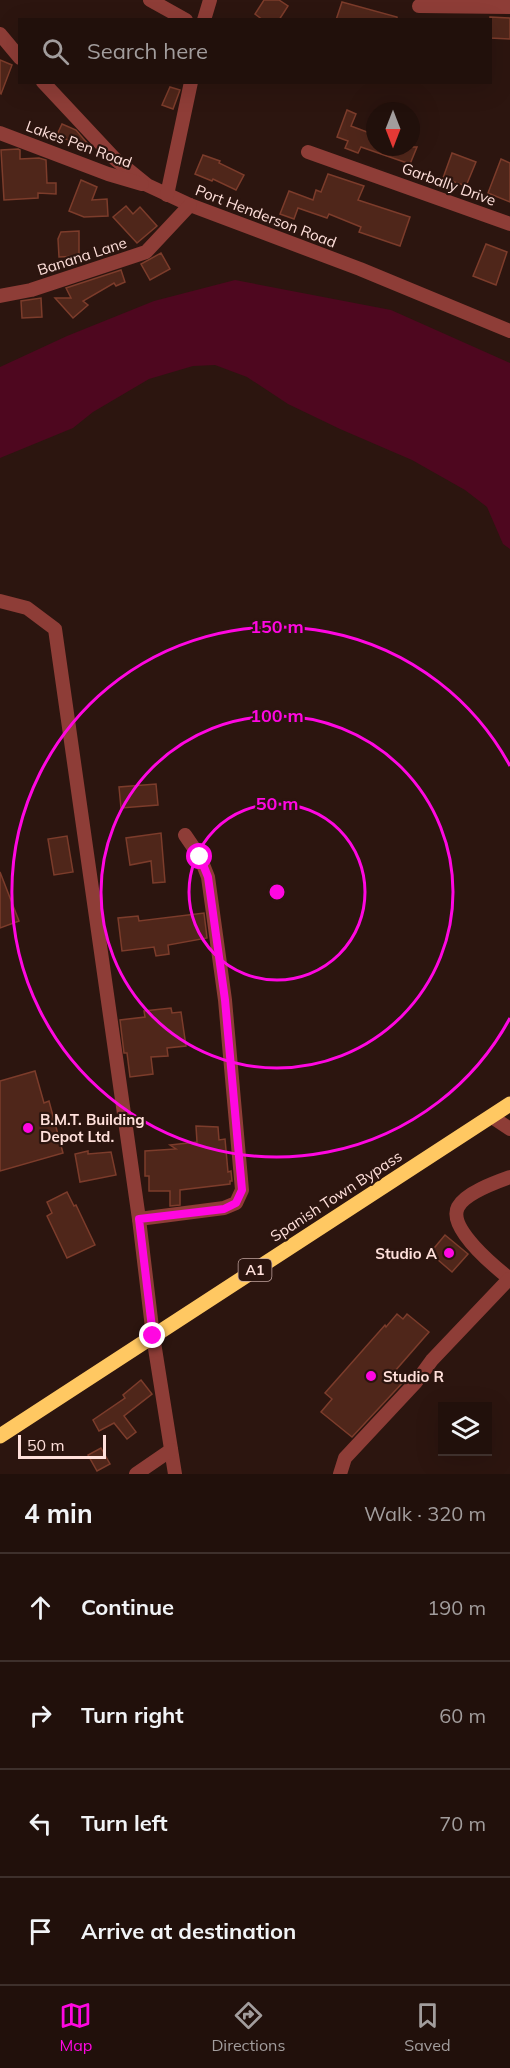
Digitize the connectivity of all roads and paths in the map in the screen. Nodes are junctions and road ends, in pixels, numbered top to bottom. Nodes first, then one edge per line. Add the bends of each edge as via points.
1 (150, 0) edge
2 (210, 0) edge
3 (419, 6) dead end
4 (510, 7) edge
5 (182, 18) edge
6 (205, 18) edge
7 (0, 34) edge
8 (18, 56) edge
9 (45, 84) edge
10 (191, 84) edge
11 (0, 133) edge
12 (308, 152) dead end
13 (147, 185) junction
14 (167, 195) junction
15 (190, 206) junction
16 (510, 224) edge
17 (0, 296) edge
18 (510, 331) edge
19 (0, 601) edge
20 (185, 835) dead end
21 (510, 1104) edge
22 (492, 1117) junction
23 (510, 1129) edge
24 (510, 1177) edge
25 (139, 1219) junction
26 (509, 1279) edge
27 (153, 1336) junction
28 (0, 1436) edge
29 (171, 1450) junction
30 (174, 1472) edge
31 (136, 1474) edge
32 (340, 1474) edge

1 - 5 street
2 - 6 street
3 - 4 street
7 - 8 street
9 - 13 street, Port Henderson Road via 115,159
10 - 14 street
11 - 13 street, Lakes Pen Road
12 - 16 street, Garbally Drive
13 - 14 street, Port Henderson Road
14 - 15 street, Port Henderson Road
15 - 17 street, Banana Lane via 146,252 31,290
15 - 18 street, Port Henderson Road via 360,269
19 - 25 street via 27,608 55,629
20 - 25 street via 208,877 225,1000 242,1190 236,1203 224,1209
21 - 22 main road, Spanish Town Bypass / A1
22 - 23 street
22 - 27 main road, Spanish Town Bypass / A1
24 - 26 street via 486,1185 459,1205 456,1214 469,1242
25 - 27 street
26 - 32 street via 345,1458
27 - 28 main road, Spanish Town Bypass / A1
27 - 29 street
29 - 30 street
29 - 31 street

